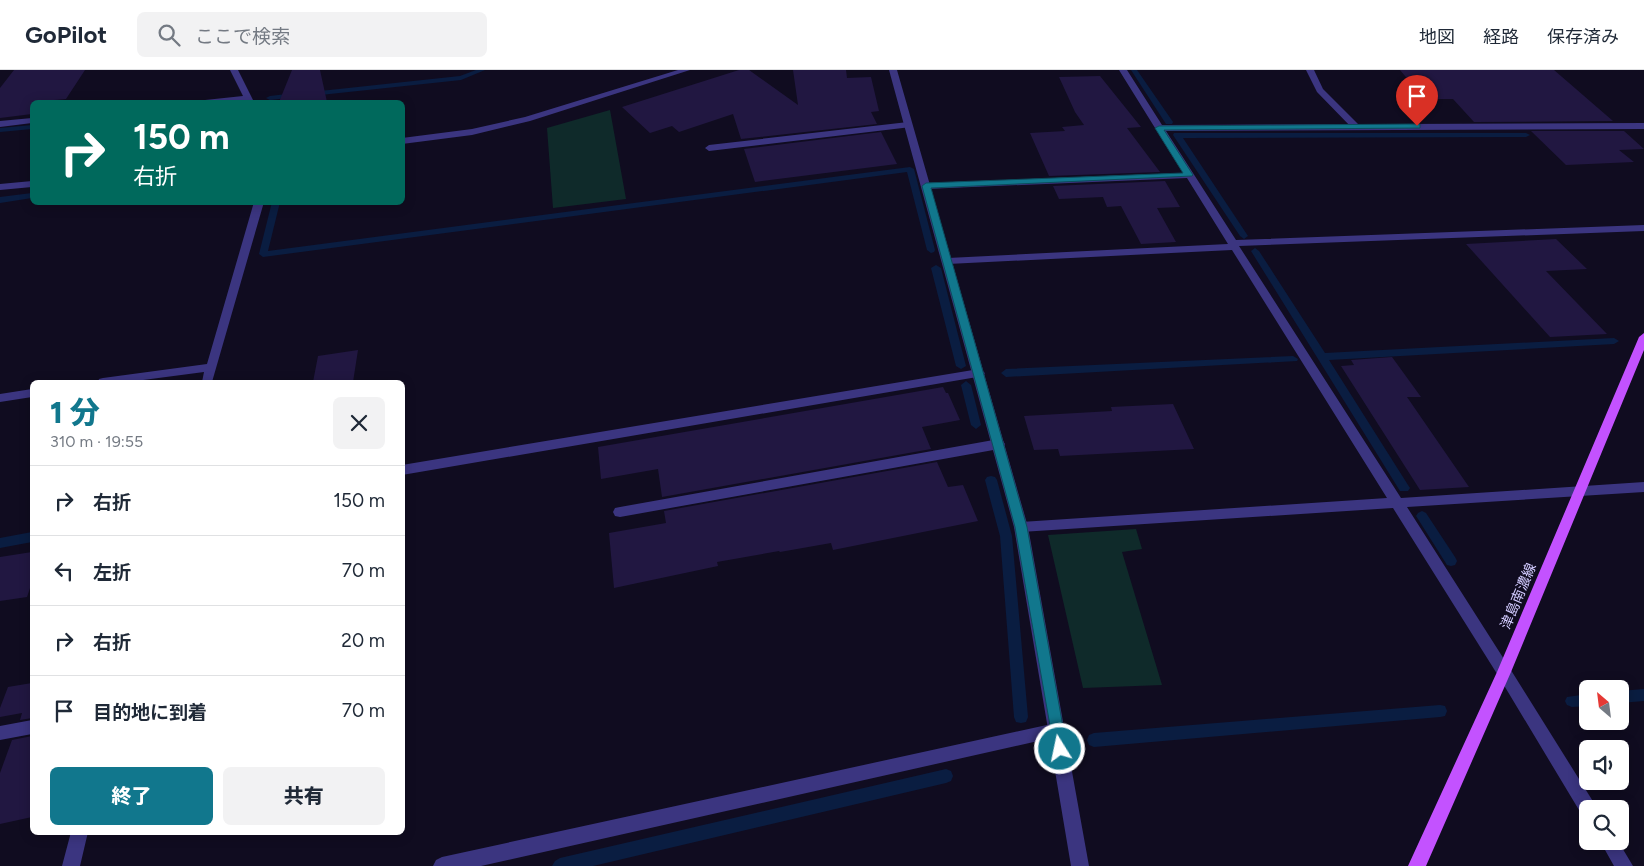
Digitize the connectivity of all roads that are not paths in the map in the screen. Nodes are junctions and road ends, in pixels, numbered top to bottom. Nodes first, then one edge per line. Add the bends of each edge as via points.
1 (234, 70) edge
2 (686, 70) edge
3 (893, 70) edge
4 (1123, 70) edge
5 (1310, 70) edge
6 (249, 100) edge
7 (30, 121) edge
8 (0, 124) edge
9 (908, 125) junction
10 (1356, 126) junction
11 (1644, 126) edge
12 (1159, 128) junction
13 (405, 140) edge
14 (709, 148) dead end
15 (1189, 175) junction
16 (30, 184) edge
17 (926, 186) junction
18 (0, 188) edge
19 (258, 205) edge
20 (1644, 228) edge
21 (1234, 245) junction
22 (948, 261) junction
23 (1644, 337) edge
24 (212, 366) junction
25 (979, 373) junction
26 (117, 380) edge
27 (208, 380) edge
28 (30, 393) edge
29 (0, 398) edge
30 (999, 444) junction
31 (405, 469) edge
32 (1644, 487) edge
33 (1580, 491) junction
34 (1397, 503) junction
35 (620, 512) dead end
36 (1021, 527) junction
37 (1504, 672) junction
38 (30, 727) edge
39 (1056, 730) junction
40 (0, 733) edge
41 (1582, 800) edge
42 (79, 835) edge
43 (1614, 850) edge
44 (71, 866) edge
45 (442, 866) edge
46 (1080, 866) edge
47 (1417, 866) edge
48 (1624, 866) edge

1 - 6 street
2 - 13 street via 527,119 472,132
3 - 9 street
4 - 12 street
5 - 10 street via 1320,90
7 - 8 street
9 - 14 street
9 - 17 street
10 - 11 street
10 - 12 street
12 - 15 street
15 - 17 street
15 - 21 street
16 - 18 street
17 - 22 street
19 - 24 street
20 - 21 street
21 - 22 street
21 - 34 street
22 - 25 street
23 - 33 main road, 津島南濃線
24 - 26 street
24 - 27 street
25 - 30 street
25 - 31 street
28 - 29 street
30 - 35 street
30 - 36 street
32 - 33 street
33 - 34 street
33 - 37 main road, 津島南濃線
34 - 36 street
34 - 37 street
36 - 39 street
37 - 41 street
37 - 47 main road, 津島南濃線
38 - 40 street
39 - 45 street
39 - 46 street
42 - 44 street
43 - 48 street

